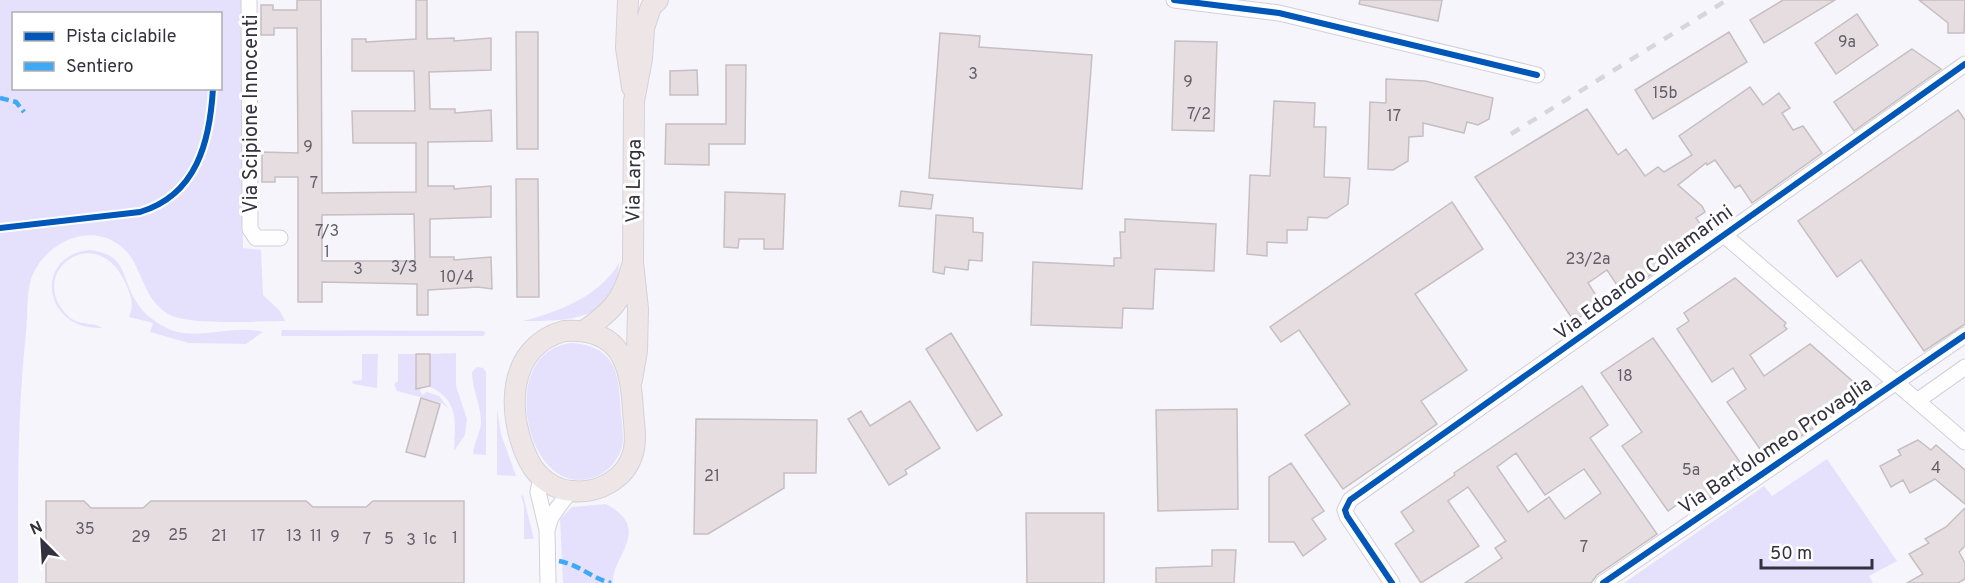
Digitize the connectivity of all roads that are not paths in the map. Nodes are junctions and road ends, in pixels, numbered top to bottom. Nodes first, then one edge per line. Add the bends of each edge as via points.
1 (249, 0) edge
2 (628, 0) edge
3 (658, 0) edge
4 (1174, 0) edge
5 (1965, 64) edge
6 (1537, 75) dead end
7 (634, 101) junction
8 (1724, 234) junction
9 (280, 238) dead end
10 (633, 262) junction
11 (584, 331) junction
12 (1965, 335) edge
13 (1965, 367) edge
14 (632, 380) junction
15 (1896, 382) junction
16 (1917, 400) junction
17 (1965, 442) edge
18 (541, 477) junction
19 (570, 491) junction
20 (547, 530) junction
21 (548, 583) edge
22 (1392, 583) edge
23 (1603, 583) edge

1 - 9 street, Via Scipione Innocenti via 250,229 256,238
2 - 7 main road, Via Larga via 626,48
3 - 7 main road, Via Larga via 651,7 644,28
4 - 6 street via 1279,13
5 - 8 street, Via Edoardo Collamarini
7 - 10 main road, Via Larga
8 - 15 street
8 - 22 street, Via Edoardo Collamarini via 1350,500 1345,510
10 - 11 main road, Via Larga via 620,300
10 - 14 main road, Via Larga via 638,309
11 - 14 main road via 613,345
11 - 18 main road via 564,331 546,338 529,351 518,372 518,428 527,456
12 - 15 street, Via Bartolomeo Provaglia
13 - 16 street
14 - 19 main road via 634,446 627,465 599,488
15 - 16 street
15 - 23 street, Via Bartolomeo Provaglia
16 - 17 street
18 - 19 main road
18 - 20 street via 538,492
19 - 20 street via 551,517
20 - 21 street

